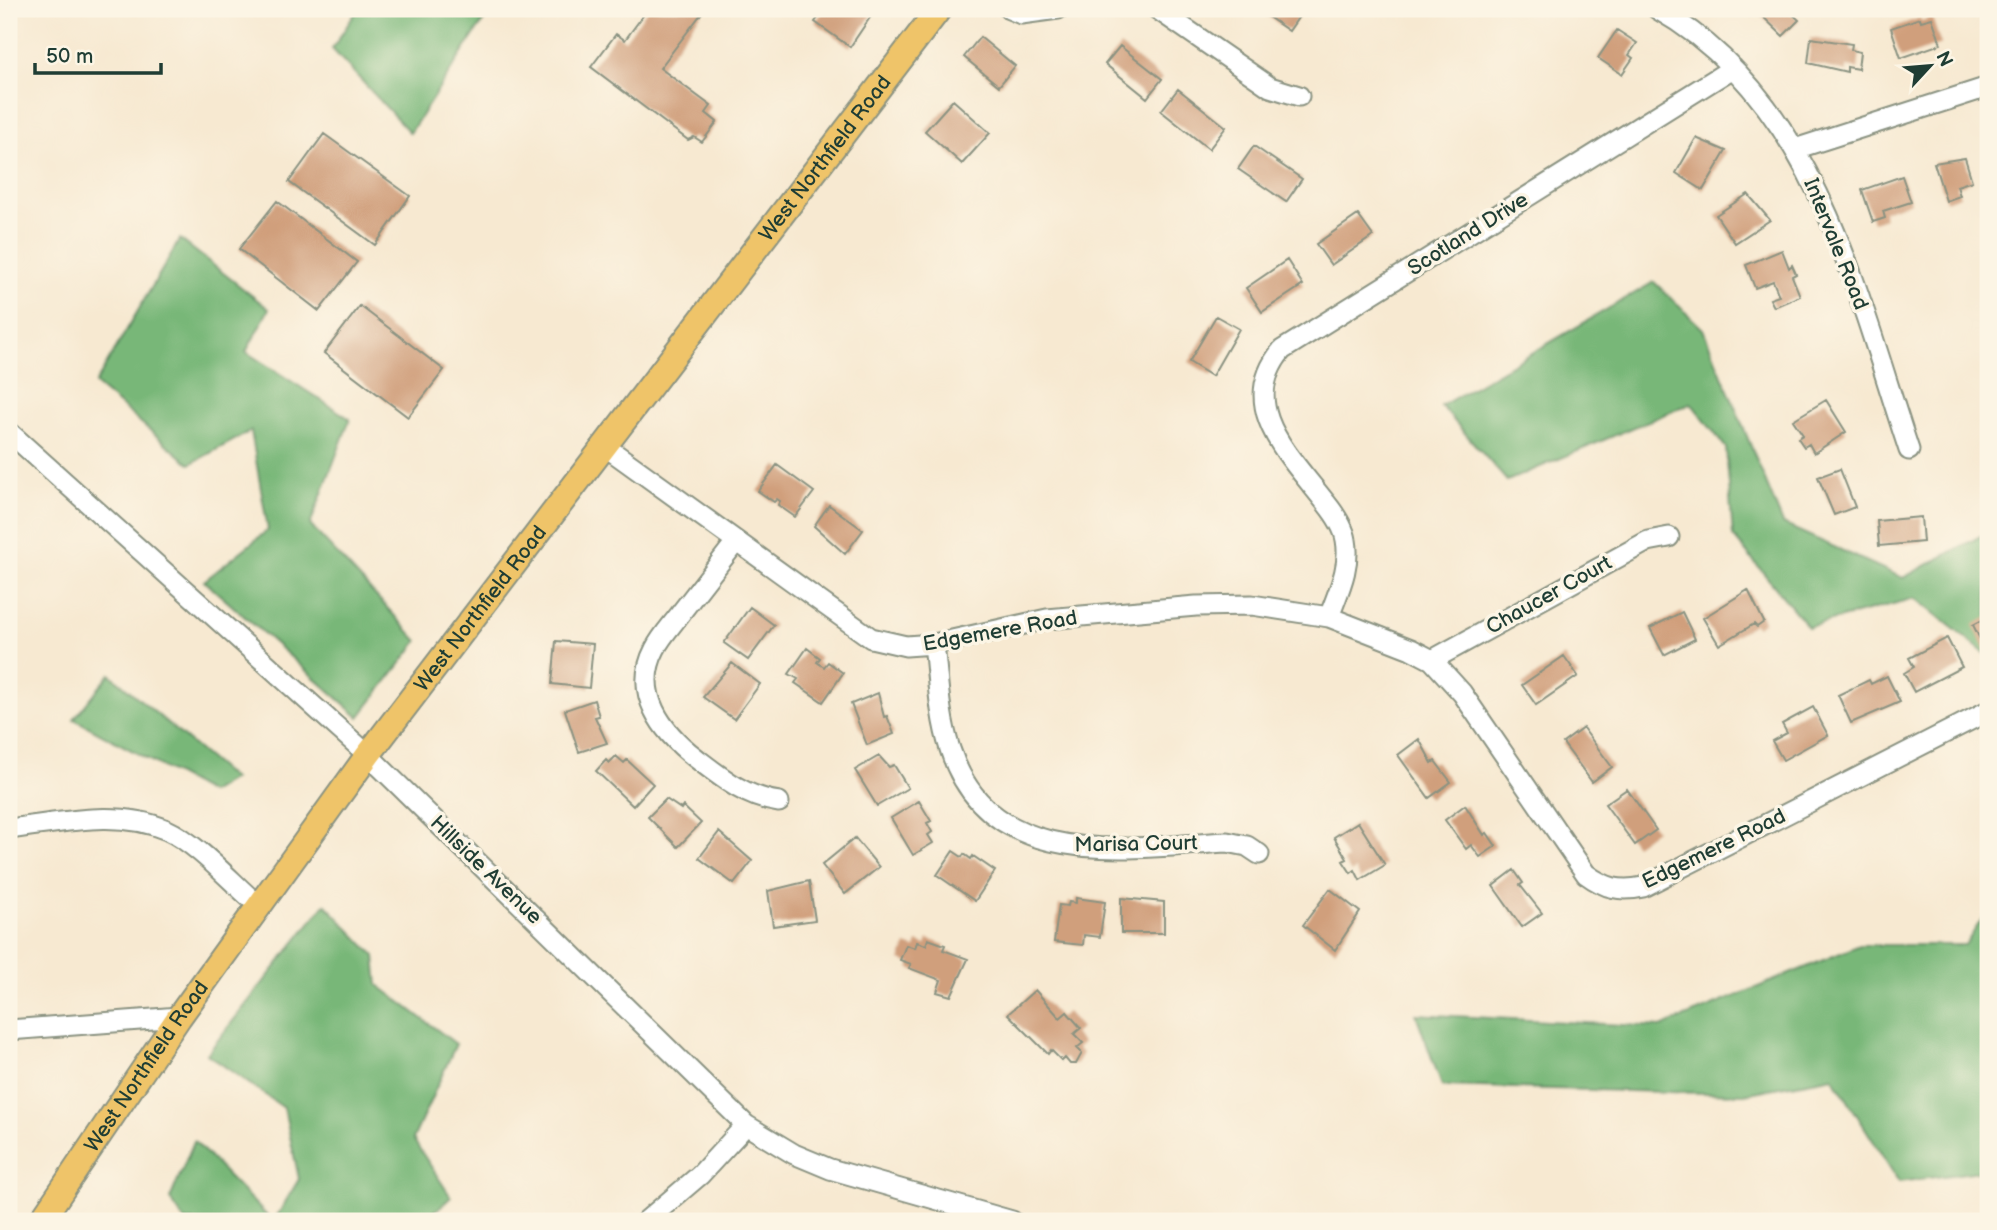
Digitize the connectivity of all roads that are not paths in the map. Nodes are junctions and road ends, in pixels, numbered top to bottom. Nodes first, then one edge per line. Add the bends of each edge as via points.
1 (939, 9) edge
2 (1010, 9) edge
3 (1058, 9) edge
4 (1157, 9) edge
5 (1657, 9) edge
6 (1733, 68) junction
7 (1988, 87) edge
8 (1299, 96) dead end
9 (1796, 149) junction
10 (9, 432) edge
11 (606, 447) junction
12 (1909, 450) dead end
13 (1669, 537) dead end
14 (735, 542) junction
15 (1329, 617) junction
16 (934, 644) junction
17 (1432, 660) junction
18 (1988, 711) edge
19 (368, 755) junction
20 (779, 802) dead end
21 (9, 829) edge
22 (1259, 854) dead end
23 (258, 905) junction
24 (179, 1017) junction
25 (9, 1030) edge
26 (747, 1125) junction
27 (41, 1221) edge
28 (646, 1221) edge
29 (1012, 1221) edge

1 - 11 main road, West Northfield Road
2 - 3 street via 1021,14
4 - 8 street via 1270,87
5 - 6 street, Intervale Road via 1691,28
6 - 9 street, Intervale Road
6 - 15 street, Scotland Drive via 1282,350 1264,386 1267,420 1346,536 1348,558
7 - 9 street
9 - 12 street, Intervale Road via 1828,215
10 - 19 street, Hillside Avenue
11 - 14 street, Edgemere Road
11 - 19 main road, West Northfield Road
13 - 17 street, Chaucer Court via 1648,541
14 - 16 street, Edgemere Road via 871,638 906,646
14 - 20 street via 656,647 647,688 655,715 675,742 739,790
15 - 16 street, Edgemere Road via 1252,605 1196,606 1047,619
15 - 17 street, Edgemere Road
16 - 22 street, Marisa Court via 950,752 973,794 1009,825 1071,847 1227,842
17 - 18 street, Edgemere Road via 1462,693 1586,874 1600,884 1626,890 1643,887
19 - 23 main road, West Northfield Road
19 - 26 street, Hillside Avenue
21 - 23 street via 110,817 138,820 169,831
23 - 24 main road, West Northfield Road
24 - 25 street
24 - 27 main road, West Northfield Road
26 - 28 street via 700,1175
26 - 29 street, Hillside Avenue via 830,1170

